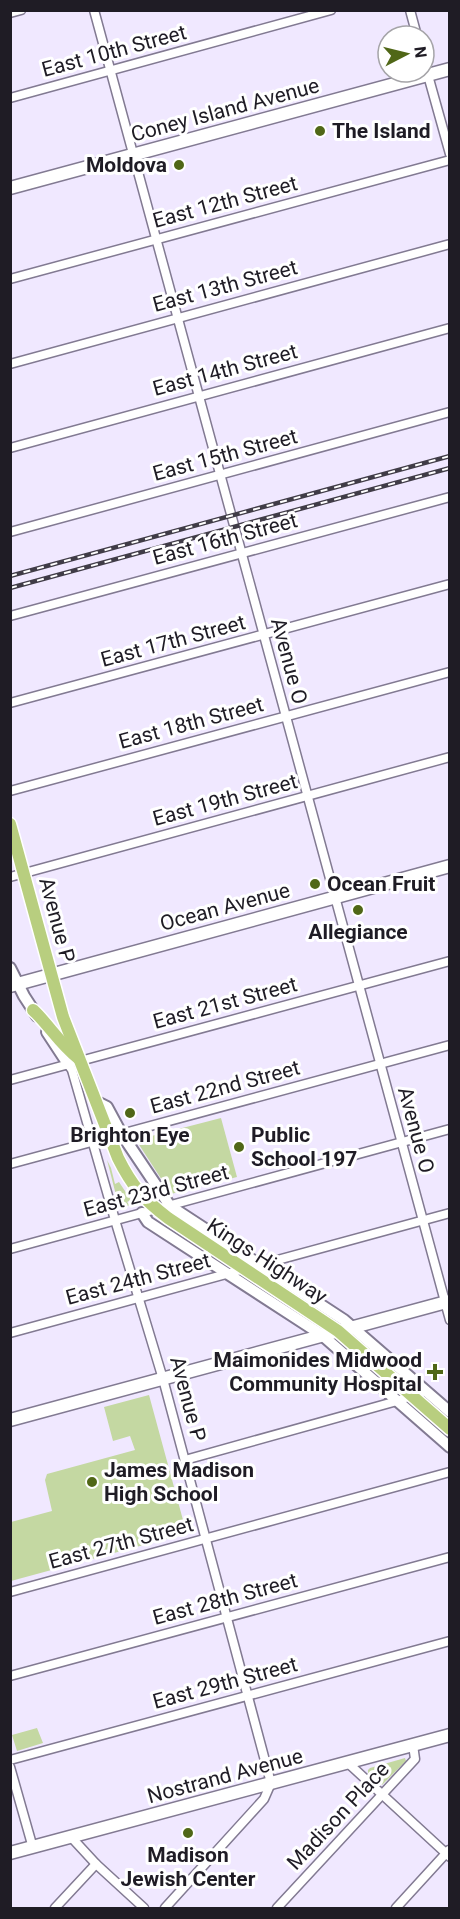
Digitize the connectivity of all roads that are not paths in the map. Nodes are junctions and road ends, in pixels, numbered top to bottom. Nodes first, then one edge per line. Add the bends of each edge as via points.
1 (21, 10) edge
2 (94, 10) edge
3 (331, 10) edge
4 (10, 13) edge
5 (110, 71) junction
6 (395, 84) edge
7 (431, 84) edge
8 (10, 98) edge
9 (450, 154) edge
10 (133, 155) junction
11 (450, 160) edge
12 (10, 188) edge
13 (156, 240) junction
14 (450, 244) edge
15 (10, 279) edge
16 (177, 318) junction
17 (450, 328) edge
18 (10, 364) edge
19 (198, 396) junction
20 (450, 412) edge
21 (10, 448) edge
22 (220, 475) junction
23 (450, 497) edge
24 (10, 532) edge
25 (241, 553) junction
26 (450, 584) edge
27 (10, 616) edge
28 (263, 635) junction
29 (450, 672) edge
30 (10, 704) edge
31 (285, 716) junction
32 (450, 757) edge
33 (10, 791) edge
34 (307, 796) junction
35 (10, 824) edge
36 (450, 867) edge
37 (24, 873) junction
38 (10, 877) edge
39 (335, 898) junction
40 (450, 961) edge
41 (10, 968) edge
42 (52, 975) junction
43 (14, 985) edge
44 (358, 985) junction
45 (33, 1010) junction
46 (450, 1045) edge
47 (81, 1060) junction
48 (68, 1064) junction
49 (380, 1064) junction
50 (10, 1080) edge
51 (450, 1129) edge
52 (115, 1135) junction
53 (92, 1142) junction
54 (401, 1142) junction
55 (10, 1164) edge
56 (170, 1206) junction
57 (157, 1209) junction
58 (142, 1213) junction
59 (450, 1213) edge
60 (115, 1220) junction
61 (423, 1221) junction
62 (10, 1249) edge
63 (260, 1264) junction
64 (244, 1269) junction
65 (226, 1274) junction
66 (139, 1298) junction
67 (447, 1301) edge
68 (450, 1320) edge
69 (355, 1327) junction
70 (338, 1331) junction
71 (10, 1333) edge
72 (322, 1335) junction
73 (163, 1379) junction
74 (425, 1391) junction
75 (412, 1396) junction
76 (398, 1401) junction
77 (450, 1412) edge
78 (10, 1420) edge
79 (450, 1429) edge
80 (450, 1447) edge
81 (185, 1460) junction
82 (450, 1472) edge
83 (206, 1538) junction
84 (450, 1557) edge
85 (10, 1592) edge
86 (227, 1617) junction
87 (450, 1641) edge
88 (10, 1676) edge
89 (248, 1696) junction
90 (450, 1735) edge
91 (413, 1744) junction
92 (10, 1760) edge
93 (348, 1763) junction
94 (10, 1767) edge
95 (271, 1782) junction
96 (382, 1794) junction
97 (72, 1838) junction
98 (33, 1848) junction
99 (10, 1853) edge
100 (448, 1854) edge
101 (96, 1864) junction
102 (55, 1908) edge
103 (144, 1908) edge
104 (165, 1908) edge
105 (277, 1908) edge
106 (396, 1908) edge

1 - 4 street
2 - 5 street, Avenue O
3 - 5 street, East 10th Street
5 - 8 street, East 10th Street
5 - 10 street, Avenue O
6 - 10 main road, Coney Island Avenue
7 - 9 street
10 - 12 main road, Coney Island Avenue
10 - 13 street, Avenue O
11 - 13 street, East 12th Street
13 - 15 street, East 12th Street
13 - 16 street, Avenue O
14 - 16 street, East 13th Street
16 - 18 street, East 13th Street
16 - 19 street, Avenue O
17 - 19 street, East 14th Street
19 - 21 street, East 14th Street
19 - 22 street, Avenue O
20 - 22 street, East 15th Street
22 - 24 street, East 15th Street
22 - 25 street, Avenue O
23 - 25 street, East 16th Street
25 - 27 street, East 16th Street
25 - 28 street, Avenue O
26 - 28 street, East 17th Street
28 - 30 street, East 17th Street
28 - 31 street, Avenue O
29 - 31 street, East 18th Street
31 - 33 street, East 18th Street
31 - 34 street, Avenue O
32 - 34 street, East 19th Street
34 - 37 street, East 19th Street
34 - 39 street, Avenue O
35 - 37 main road, Avenue P
36 - 39 main road, Ocean Avenue
37 - 38 street, East 19th Street
37 - 42 main road, Avenue P
39 - 42 main road, Ocean Avenue
39 - 44 street, Avenue O
40 - 44 street, East 21st Street
41 - 43 street
42 - 43 main road, Ocean Avenue
42 - 47 main road, Avenue P via 63,1017
43 - 45 street
44 - 47 street, East 21st Street
44 - 49 street, Avenue O
45 - 47 main road
45 - 48 street
46 - 49 street, East 22nd Street
47 - 48 street, East 21st Street
47 - 52 main road, Kings Highway
48 - 50 street, East 21st Street
48 - 53 street, Avenue P
49 - 52 street, East 22nd Street
49 - 54 street, Avenue O
51 - 54 street, East 23rd Street
52 - 53 street, East 22nd Street
52 - 56 street, Kings Highway
52 - 57 main road, Kings Highway via 129,1180
53 - 55 street, East 22nd Street
53 - 60 street, Avenue P
54 - 56 street, East 23rd Street
54 - 61 street, Avenue O
56 - 57 street, East 23rd Street
56 - 63 street, Kings Highway
57 - 58 street, East 23rd Street
57 - 64 main road, Kings Highway
58 - 60 street, East 23rd Street
58 - 65 street, Kings Highway via 148,1222
59 - 61 street, East 24th Street
60 - 62 street, East 23rd Street
60 - 66 street, Avenue P
61 - 63 street, East 24th Street
61 - 67 street, Avenue O
63 - 64 street, East 24th Street
63 - 69 street, Kings Highway
64 - 65 street, East 24th Street
64 - 70 main road, Kings Highway
65 - 66 street, East 24th Street
65 - 72 street, Kings Highway
66 - 71 street, East 24th Street
66 - 73 street, Avenue P
67 - 68 street, Avenue O
67 - 69 main road
69 - 70 main road
69 - 74 street, Kings Highway
70 - 72 main road
70 - 75 main road, Kings Highway
72 - 73 main road
72 - 76 street, Kings Highway
73 - 78 main road
73 - 81 street, Avenue P
74 - 75 street
74 - 77 street, Kings Highway
75 - 76 street
75 - 79 main road, Kings Highway
76 - 80 street, Kings Highway
76 - 81 street
81 - 83 street, Avenue P
82 - 83 street, East 27th Street
83 - 85 street, East 27th Street
83 - 86 street, Avenue P
84 - 86 street, East 28th Street
86 - 88 street, East 28th Street
86 - 89 street, Avenue P
87 - 89 street, East 29th Street
89 - 92 street, East 29th Street
89 - 95 street, Avenue P
90 - 91 main road, Nostrand Avenue
91 - 93 main road, Nostrand Avenue
91 - 96 street, Madison Place via 415,1759
93 - 95 main road, Nostrand Avenue
93 - 96 street
94 - 98 street
95 - 97 main road, Nostrand Avenue
95 - 104 street via 264,1799
96 - 100 street
96 - 105 street, Madison Place
97 - 98 main road, Nostrand Avenue
97 - 101 street
98 - 99 main road, Nostrand Avenue
100 - 106 street
101 - 102 street
101 - 103 street

